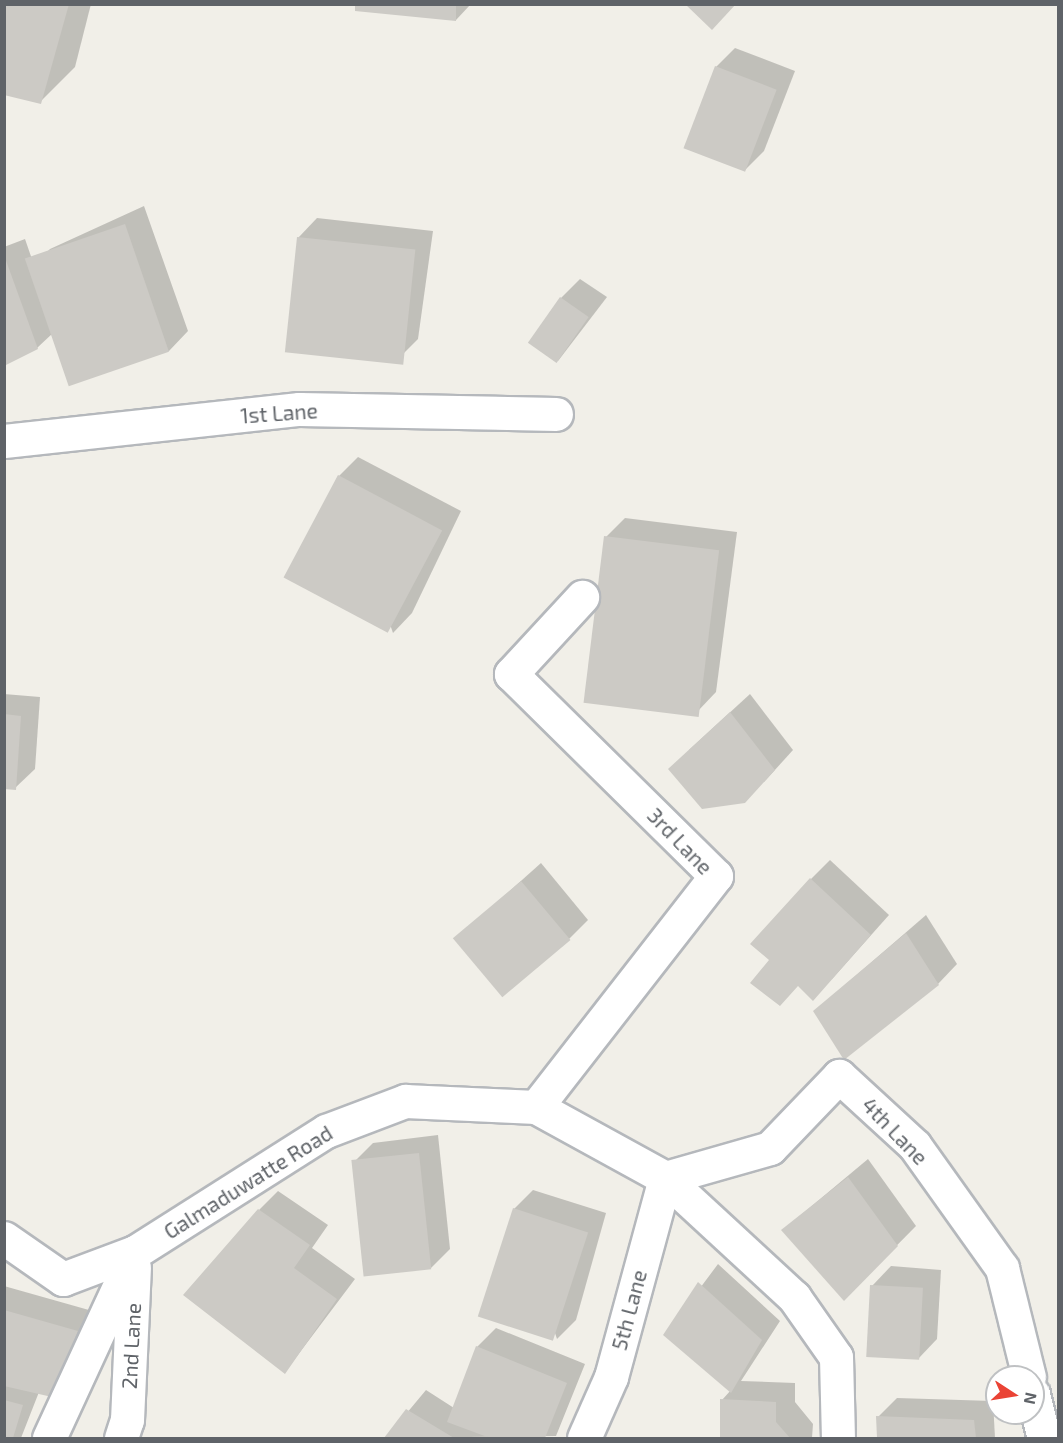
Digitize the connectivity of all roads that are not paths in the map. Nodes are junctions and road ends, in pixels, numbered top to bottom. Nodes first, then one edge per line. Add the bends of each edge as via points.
1 (555, 414) dead end
2 (4, 441) edge
3 (582, 597) dead end
4 (536, 1107) junction
5 (665, 1178) junction
6 (4, 1238) edge
7 (135, 1252) junction
8 (1026, 1365) edge
9 (49, 1438) edge
10 (121, 1438) edge
11 (584, 1438) edge
12 (838, 1438) edge

1 - 2 street, 1st Lane via 299,410
3 - 4 street, 3rd Lane via 511,674 716,876
4 - 5 street, Galmaduwatte Road
4 - 7 street, Galmaduwatte Road via 405,1101 326,1131
5 - 8 street, 4th Lane via 770,1148 839,1076 915,1146 1002,1268
5 - 11 street, 5th Lane via 611,1377
5 - 12 street, Galmaduwatte Road via 794,1298 836,1357
6 - 7 street, Galmaduwatte Road via 63,1279
7 - 9 street
7 - 10 street, 2nd Lane via 127,1420

